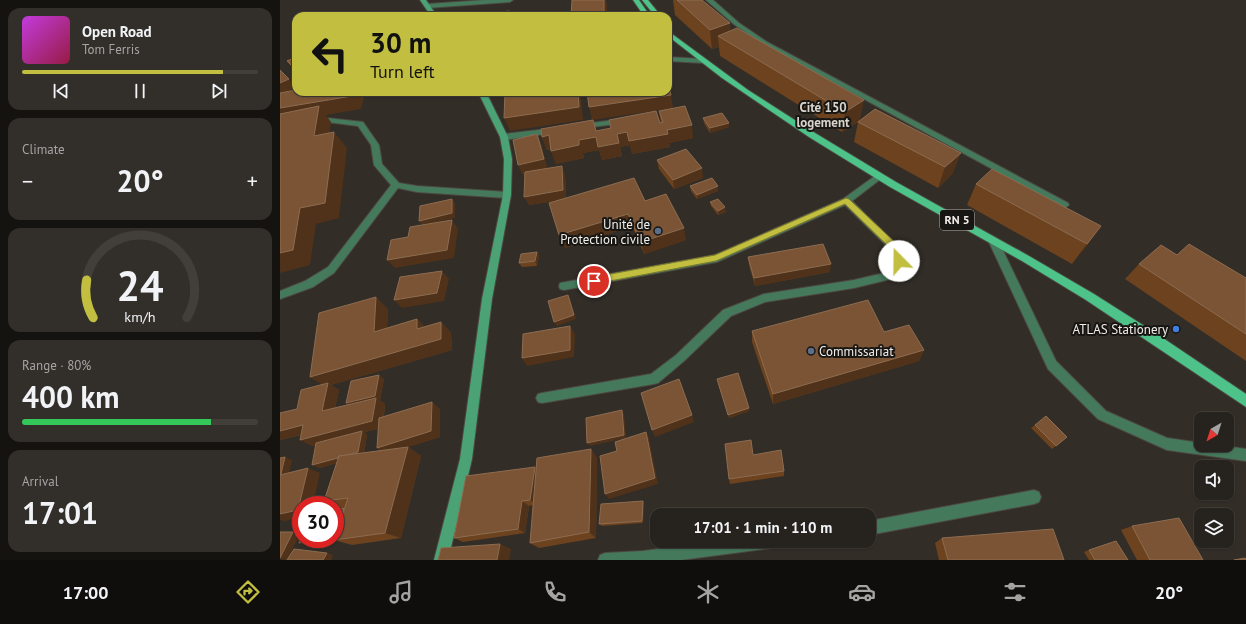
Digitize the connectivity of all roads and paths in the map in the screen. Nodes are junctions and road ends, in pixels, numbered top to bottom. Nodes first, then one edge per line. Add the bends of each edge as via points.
1 (510, 0) edge
2 (636, 0) edge
3 (645, 0) edge
4 (709, 0) edge
5 (425, 3) edge
6 (431, 12) edge
7 (644, 12) edge
8 (655, 12) edge
9 (672, 35) edge
10 (672, 58) edge
11 (703, 61) junction
12 (484, 96) edge
13 (634, 119) edge
14 (307, 124) edge
15 (504, 137) junction
16 (879, 176) junction
17 (396, 185) junction
18 (507, 195) junction
19 (846, 201) junction
20 (1065, 205) edge
21 (993, 240) junction
22 (564, 286) dead end
23 (280, 295) edge
24 (542, 398) dead end
25 (1246, 401) edge
26 (1246, 455) edge
27 (1034, 497) dead end
28 (876, 527) edge
29 (722, 548) edge
30 (643, 559) edge
31 (441, 560) edge
32 (605, 560) edge

1 - 5 street
2 - 7 main road
3 - 8 main road
4 - 20 street via 765,43
5 - 6 street
9 - 11 main road, RN 5
10 - 11 street
11 - 16 main road, RN 5 via 757,99
12 - 15 street
13 - 15 street
14 - 17 street via 328,120 360,124 375,145 378,164
15 - 18 street via 508,159
16 - 19 street
16 - 21 main road, RN 5
17 - 18 street via 417,189
17 - 23 street via 331,270 309,284
18 - 31 street via 487,299 466,459
19 - 22 street via 716,258
19 - 24 street via 899,252 899,261 887,276 854,284 764,298 727,313 654,379
21 - 25 main road, RN 5 via 1095,300
21 - 26 street via 1052,365 1102,414 1167,444
27 - 28 street
29 - 30 street
30 - 32 street

